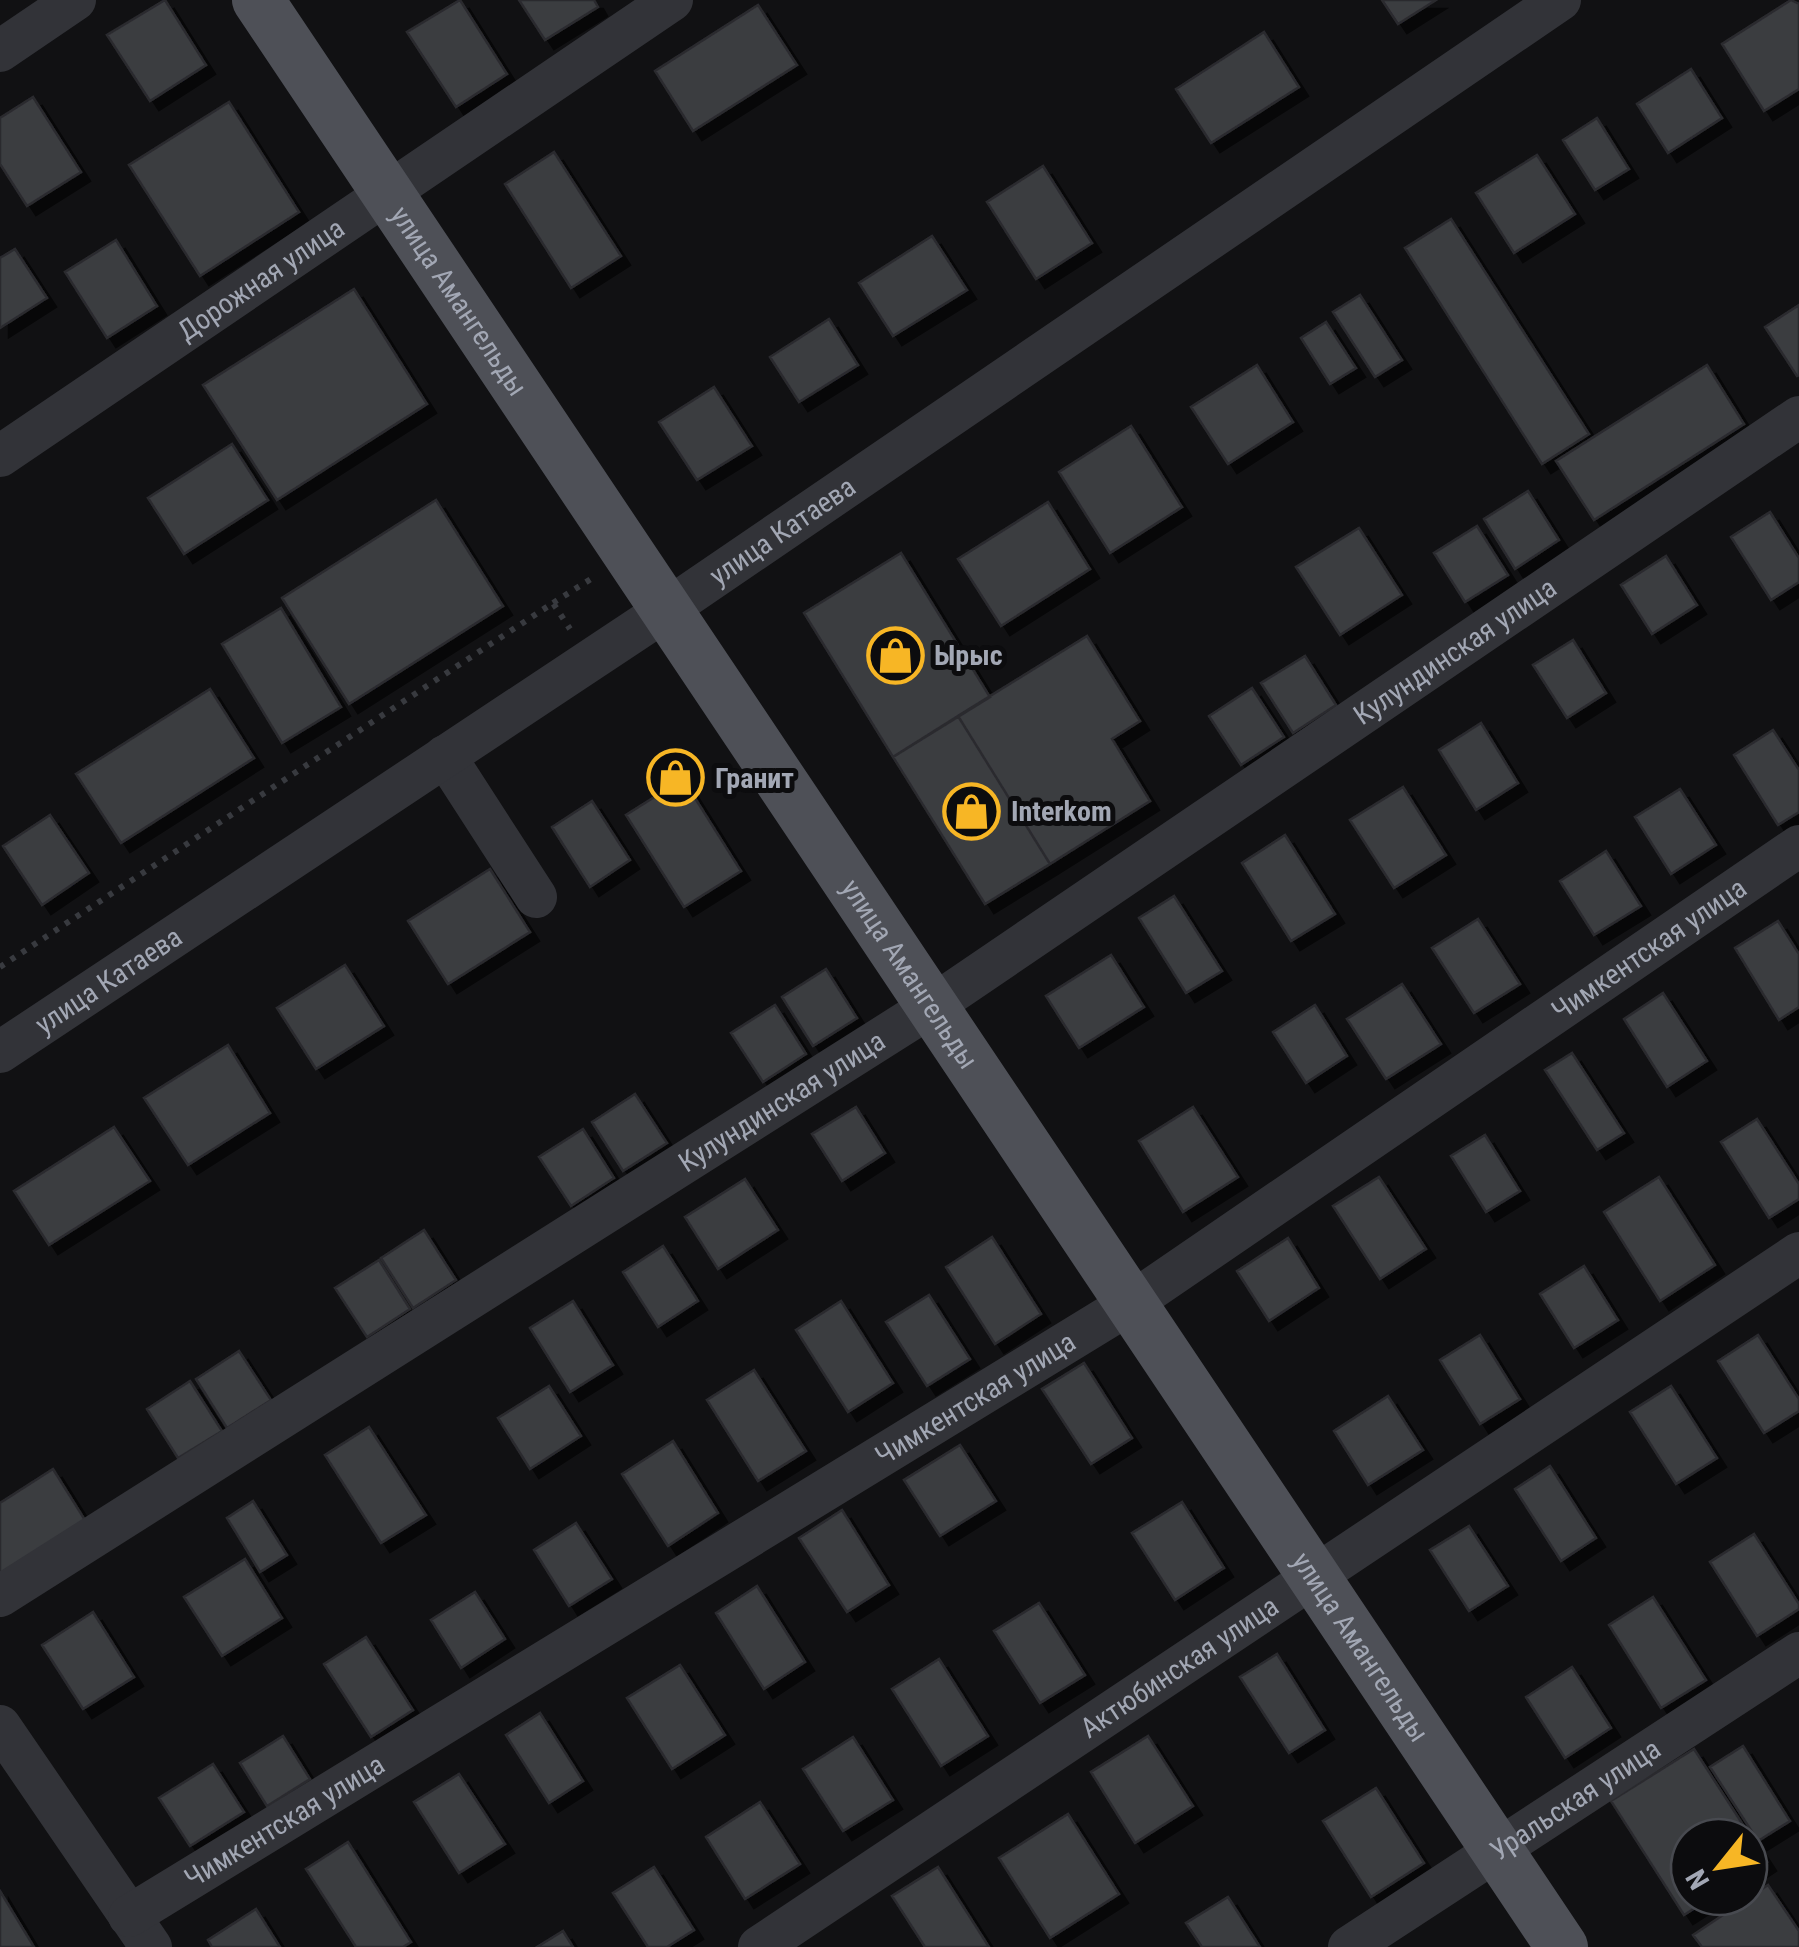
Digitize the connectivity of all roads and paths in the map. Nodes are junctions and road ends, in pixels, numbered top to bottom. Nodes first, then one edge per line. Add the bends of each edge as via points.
1 (75, 0) edge
2 (258, 0) edge
3 (672, 0) edge
4 (1560, 0) edge
5 (0, 51) edge
6 (388, 195) junction
7 (1799, 417) edge
8 (0, 456) edge
9 (666, 610) junction
10 (590, 660) junction
11 (445, 756) junction
12 (1799, 846) edge
13 (536, 897) dead end
14 (0, 967) edge
15 (932, 1006) junction
16 (0, 1052) edge
17 (1799, 1253) edge
18 (1131, 1303) junction
19 (1315, 1578) junction
20 (0, 1596) edge
21 (1799, 1653) edge
22 (0, 1726) edge
23 (1498, 1851) junction
24 (140, 1931) edge
25 (759, 1947) edge
26 (1349, 1947) edge
27 (1562, 1947) edge

1 - 5 street
2 - 6 main road, улица Амангельды
3 - 6 street, Дорожная улица
4 - 9 street, улица Катаева
6 - 8 street, Дорожная улица
6 - 9 main road, улица Амангельды
7 - 15 street, Кулундинская улица
9 - 10 street, улица Катаева
9 - 15 main road, улица Амангельды
10 - 11 street, улица Катаева
10 - 14 path via 553,603
11 - 13 street
11 - 16 street, улица Катаева
12 - 18 street, Чимкентская улица
15 - 18 main road, улица Амангельды
15 - 20 street, Кулундинская улица
17 - 19 street, Актюбинская улица
18 - 19 main road, улица Амангельды
18 - 24 street, Чимкентская улица
19 - 23 main road, улица Амангельды
19 - 25 street, Актюбинская улица
21 - 23 street, Уральская улица
22 - 24 street
23 - 26 street, Уральская улица
23 - 27 main road, улица Амангельды

